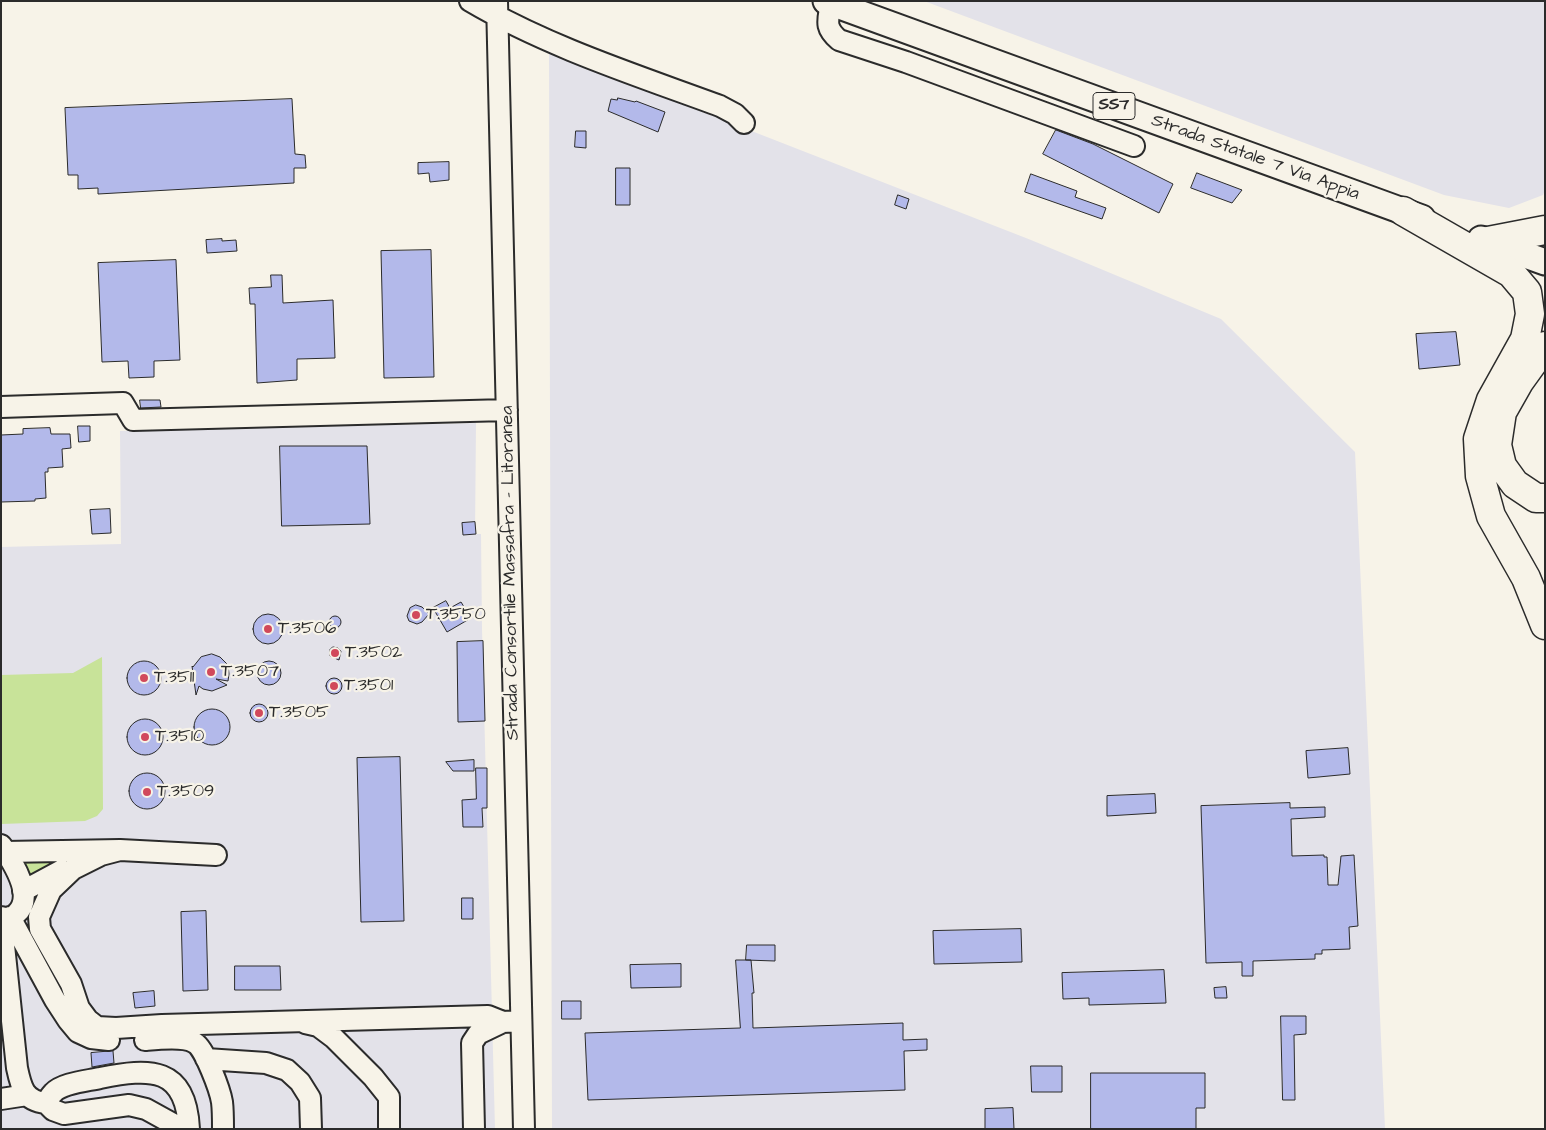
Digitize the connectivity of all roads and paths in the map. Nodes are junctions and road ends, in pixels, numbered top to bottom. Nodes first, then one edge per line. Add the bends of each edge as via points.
1 (470, 1) edge
2 (828, 2) edge
3 (497, 9) edge
4 (744, 123) dead end
5 (1134, 146) dead end
6 (1403, 211) junction
7 (1545, 230) edge
8 (1488, 241) junction
9 (1545, 262) edge
10 (1545, 346) edge
11 (1, 407) edge
12 (507, 410) junction
13 (1545, 498) edge
14 (1545, 625) edge
15 (3, 848) edge
16 (120, 850) junction
17 (216, 855) dead end
18 (23, 891) junction
19 (4, 917) edge
20 (299, 1021) junction
21 (512, 1021) junction
22 (206, 1059) junction
23 (26, 1095) junction
24 (1, 1099) edge
25 (46, 1102) junction
26 (178, 1129) edge
27 (190, 1129) edge
28 (223, 1129) edge
29 (311, 1129) edge
30 (389, 1129) edge
31 (474, 1129) edge
32 (524, 1129) edge

1 - 3 street
2 - 5 street via 827,23 830,32 839,40
2 - 6 main road, Strada Statale 7 Via Appia / SS7
3 - 4 street via 596,61 720,106
3 - 12 street, Strada Consortile Massafra - Litoranea
6 - 8 main road, Strada Statale 7 Via Appia / SS7
6 - 14 highway via 1512,273 1527,292 1530,314 1525,339 1491,400 1478,439 1479,458 1480,476 1491,516 1526,578
7 - 8 highway
8 - 9 main road, Strada Statale 7 Via Appia / SS7
10 - 13 highway via 1502,412 1497,445 1502,466 1515,484 1536,498
11 - 12 street via 123,403 133,420
12 - 21 street, Strada Consortile Massafra - Litoranea
15 - 16 street
15 - 18 street
16 - 17 street
16 - 18 street via 89,855
16 - 20 street via 101,855 73,870 51,890 39,917 40,929 88,1020 97,1027 116,1028
18 - 19 street via 20,911 13,917
19 - 22 street via 78,1032 104,1040 180,1039 195,1042
19 - 23 street via 17,1068
20 - 21 street via 488,1016
20 - 30 street via 318,1026 334,1038 373,1077 389,1097
21 - 31 street via 478,1034 472,1043
21 - 32 street, Strada Consortile Massafra - Litoranea
22 - 28 street via 222,1101
22 - 29 street via 266,1063 287,1070 310,1098
23 - 24 street
23 - 25 street via 36,1102
25 - 26 street via 53,1110 64,1114 129,1105 146,1109
25 - 27 street via 54,1092 67,1085 137,1072 156,1073 169,1079 184,1096

